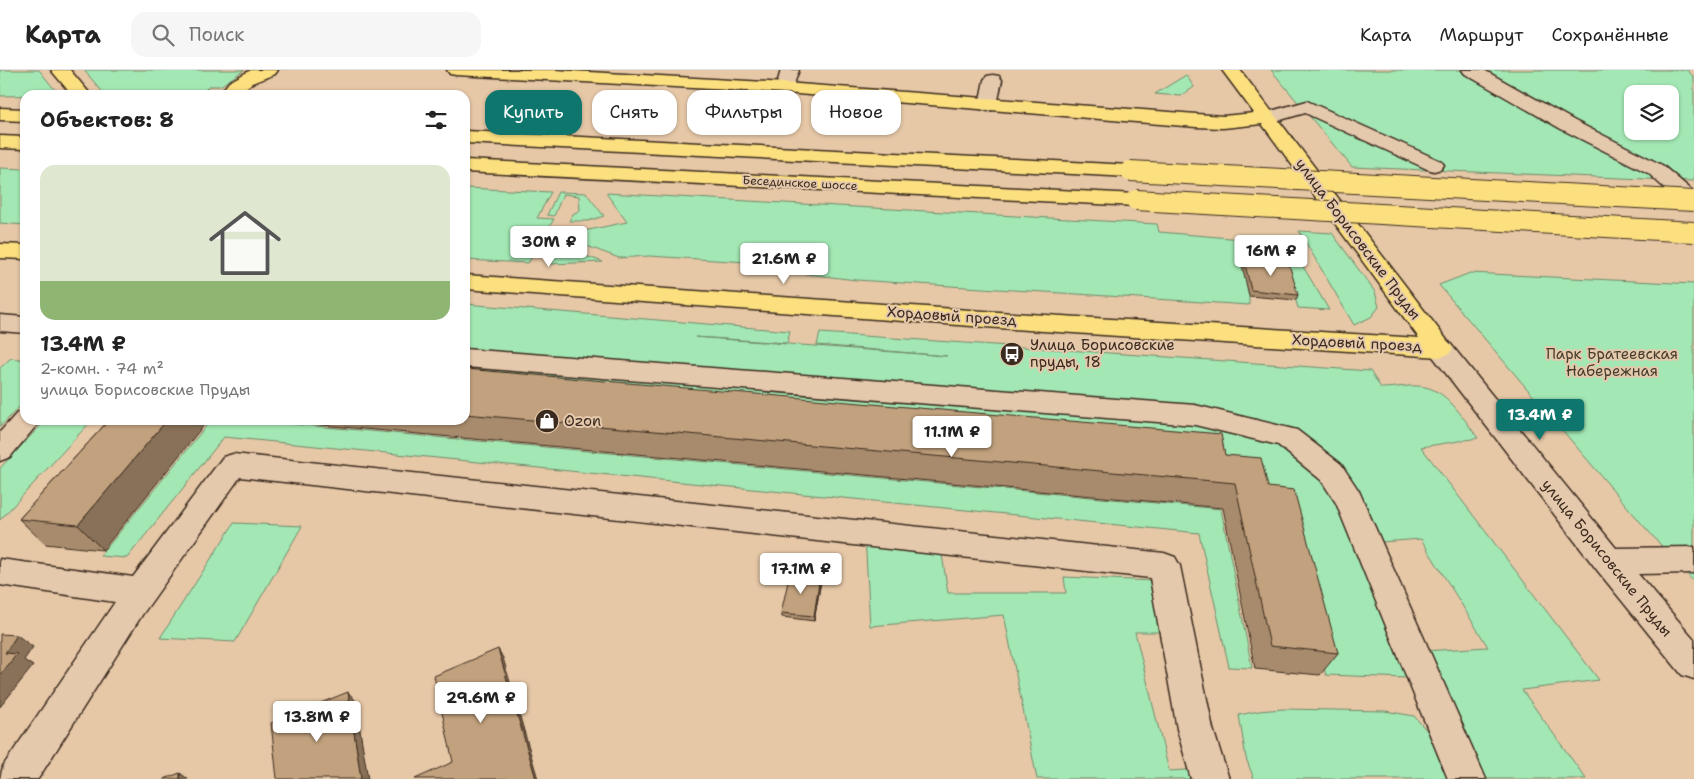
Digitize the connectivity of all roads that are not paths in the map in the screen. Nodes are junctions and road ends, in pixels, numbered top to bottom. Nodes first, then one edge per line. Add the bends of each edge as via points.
1 (60, 70) edge
2 (269, 70) edge
3 (456, 70) edge
4 (790, 70) edge
5 (1231, 70) edge
6 (1471, 70) edge
7 (993, 80) dead end
8 (785, 88) junction
9 (78, 90) edge
10 (230, 90) edge
11 (988, 104) junction
12 (0, 114) edge
13 (20, 115) edge
14 (1267, 118) junction
15 (470, 137) edge
16 (1434, 165) dead end
17 (470, 166) edge
18 (1694, 202) edge
19 (1694, 232) edge
20 (0, 251) edge
21 (20, 252) edge
22 (470, 282) edge
23 (0, 323) edge
24 (20, 325) edge
25 (1440, 348) junction
26 (470, 358) edge
27 (22, 425) edge
28 (0, 450) edge
29 (1694, 560) edge
30 (1608, 561) junction
31 (0, 572) edge
32 (140, 592) junction
33 (1694, 664) edge
34 (16, 779) edge
35 (1210, 779) edge
36 (1467, 779) edge

1 - 9 main road
2 - 10 main road via 243,80
3 - 8 main road
4 - 8 street
5 - 14 main road, улица Борисовские Пруды
6 - 18 street via 1568,126 1655,168
7 - 11 street
8 - 11 main road
11 - 14 main road via 1196,121
12 - 13 main road
14 - 16 street via 1307,107
14 - 25 main road, улица Борисовские Пруды
15 - 18 main road, Бесединское шоссе, bridge
17 - 19 main road, Бесединское шоссе, bridge
20 - 21 main road
22 - 25 main road, Хордовый проезд
23 - 24 street
25 - 30 street, улица Борисовские Пруды
26 - 36 street via 1195,415 1287,437 1332,472 1350,499
27 - 28 street
29 - 30 street
30 - 33 street, улица Борисовские Пруды
31 - 32 street
32 - 34 street
32 - 35 street via 233,465 1164,566 1195,729

